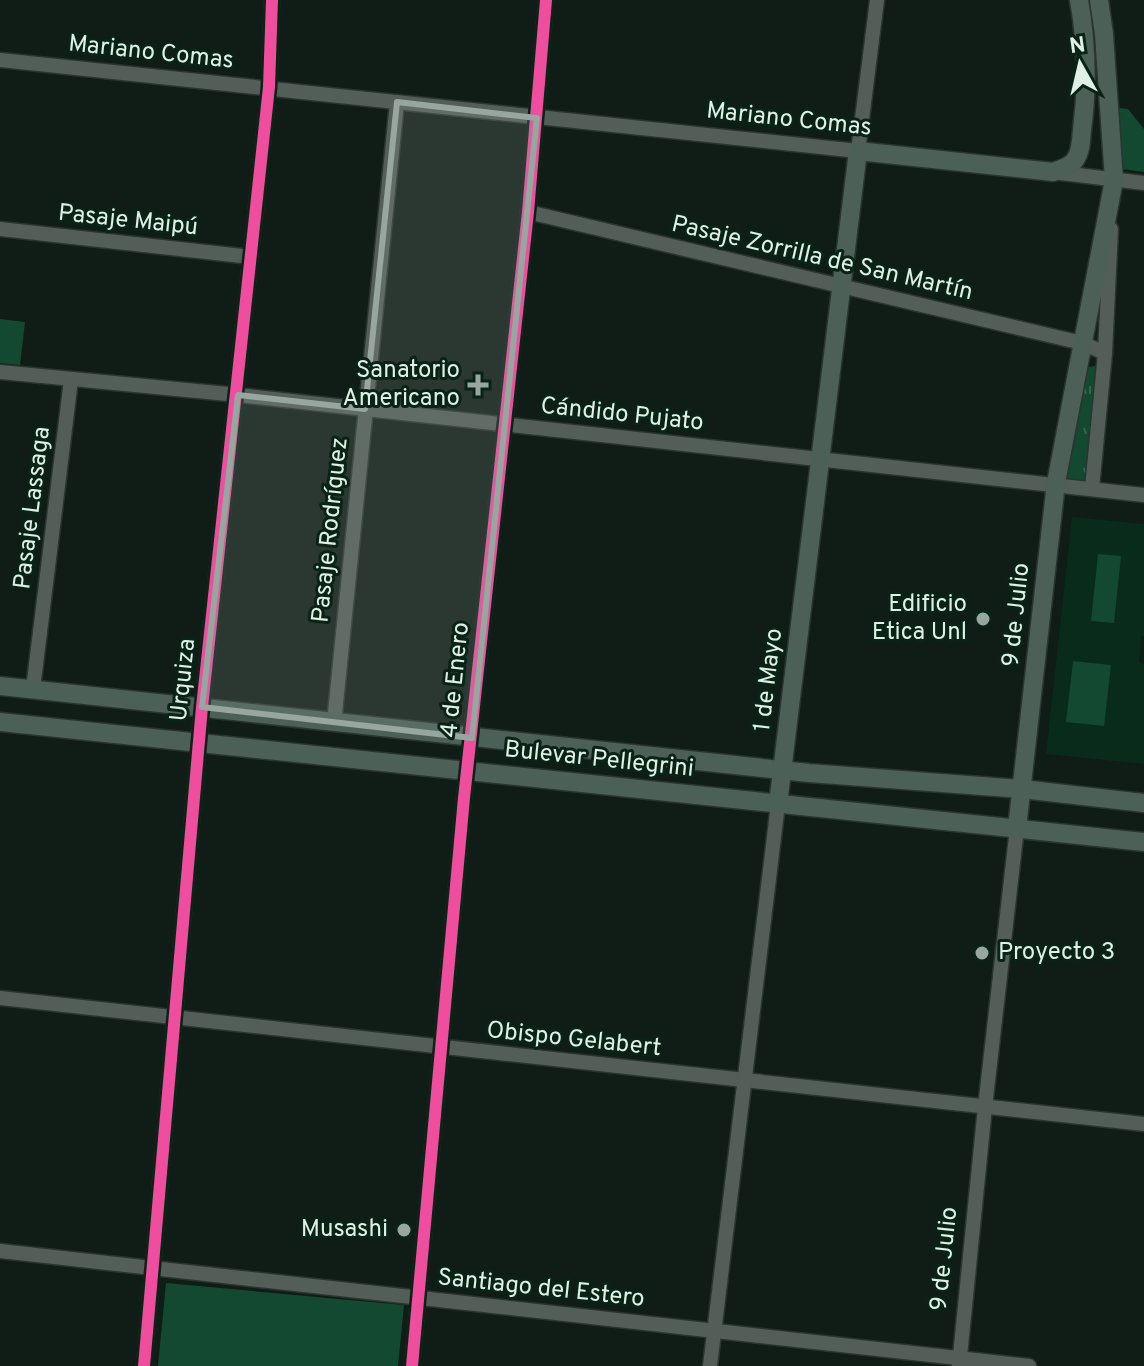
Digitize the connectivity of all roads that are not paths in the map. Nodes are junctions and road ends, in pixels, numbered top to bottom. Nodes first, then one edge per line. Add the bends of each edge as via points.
1 (272, 0) edge
2 (546, 0) edge
3 (877, 0) edge
4 (1079, 0) edge
5 (1099, 0) edge
6 (0, 60) edge
7 (269, 87) junction
8 (397, 102) junction
9 (537, 118) junction
10 (858, 151) junction
11 (1053, 172) junction
12 (1114, 180) junction
13 (1144, 183) edge
14 (528, 212) junction
15 (0, 229) edge
16 (251, 257) junction
17 (840, 286) junction
18 (1082, 343) junction
19 (1105, 353) junction
20 (0, 372) edge
21 (71, 380) junction
22 (238, 395) junction
23 (365, 409) junction
24 (506, 425) junction
25 (821, 459) junction
26 (1056, 483) junction
27 (1092, 488) junction
28 (1144, 495) edge
29 (0, 686) edge
30 (33, 689) junction
31 (202, 707) junction
32 (0, 722) edge
33 (334, 723) junction
34 (472, 738) junction
35 (199, 744) junction
36 (468, 769) junction
37 (781, 769) junction
38 (1022, 789) junction
39 (1144, 803) edge
40 (778, 804) junction
41 (1017, 828) junction
42 (1144, 842) edge
43 (0, 998) edge
44 (177, 1016) junction
45 (442, 1047) junction
46 (745, 1081) junction
47 (985, 1107) junction
48 (1144, 1124) edge
49 (0, 1251) edge
50 (153, 1268) junction
51 (419, 1297) junction
52 (714, 1330) junction
53 (959, 1362) edge
54 (144, 1366) edge
55 (412, 1366) edge
56 (710, 1366) edge
57 (1029, 1366) edge

1 - 7 street, Urquiza
2 - 9 street, 4 de Enero
3 - 10 street, 1 de Mayo
4 - 11 main road via 1088,74 1082,136 1074,161
5 - 12 main road, 9 de Julio
6 - 7 street, Mariano Comas
7 - 8 street, Mariano Comas
7 - 16 street, Urquiza
8 - 9 street, Mariano Comas
8 - 23 street, Pasaje Rodríguez
9 - 10 street, Mariano Comas
9 - 14 street, 4 de Enero
10 - 11 main road, Mariano Comas
10 - 17 main road, 1 de Mayo
11 - 12 street, Mariano Comas
12 - 13 street, Mariano Comas
12 - 18 main road, 9 de Julio
12 - 19 street
14 - 17 street, Pasaje Zorrilla de San Martín
14 - 24 street, 4 de Enero
15 - 16 street, Pasaje Maipú
16 - 22 street, Urquiza
17 - 18 street, Pasaje Zorrilla de San Martín
17 - 25 main road, 1 de Mayo
18 - 19 street, Pasaje Zorrilla de San Martín
18 - 26 main road, 9 de Julio
19 - 27 street
20 - 21 street, Cándido Pujato
21 - 22 street, Cándido Pujato
21 - 30 street, Pasaje Lassaga
22 - 23 street, Cándido Pujato
22 - 31 street, Urquiza
23 - 24 street, Cándido Pujato
23 - 33 street, Pasaje Rodríguez
24 - 25 street, Cándido Pujato
24 - 34 street, 4 de Enero
25 - 26 street, Cándido Pujato
25 - 37 main road, 1 de Mayo
26 - 27 street, Cándido Pujato
26 - 38 main road, 9 de Julio
27 - 28 street, Cándido Pujato
29 - 30 main road, Bulevar Pellegrini
30 - 31 main road, Bulevar Pellegrini
31 - 33 main road, Bulevar Pellegrini
31 - 35 street, Urquiza
32 - 35 main road, Bulevar Pellegrini
33 - 34 main road, Bulevar Pellegrini
34 - 36 street, 4 de Enero
34 - 37 main road, Bulevar Pellegrini
35 - 36 main road, Bulevar Pellegrini
35 - 44 street, Urquiza
36 - 40 main road, Bulevar Pellegrini
36 - 45 street, 4 de Enero
37 - 38 main road, Bulevar Pellegrini
37 - 40 main road, 1 de Mayo
38 - 39 main road, Bulevar Pellegrini
38 - 41 main road, 9 de Julio
40 - 41 main road, Bulevar Pellegrini
40 - 46 street, 1 de Mayo
41 - 42 main road, Bulevar Pellegrini
41 - 47 street, 9 de Julio
43 - 44 street, Obispo Gelabert
44 - 45 street, Obispo Gelabert
44 - 50 street, Urquiza
45 - 46 street, Obispo Gelabert
45 - 51 street, 4 de Enero
46 - 47 street, Obispo Gelabert
46 - 52 street, 1 de Mayo
47 - 48 street, Obispo Gelabert
47 - 53 street, 9 de Julio
49 - 50 street, Santiago del Estero
50 - 51 street, Santiago del Estero
50 - 54 street, Urquiza
51 - 52 street, Santiago del Estero
51 - 55 street, 4 de Enero
52 - 53 street, Santiago del Estero
52 - 56 street, 1 de Mayo
53 - 57 street, Santiago del Estero

